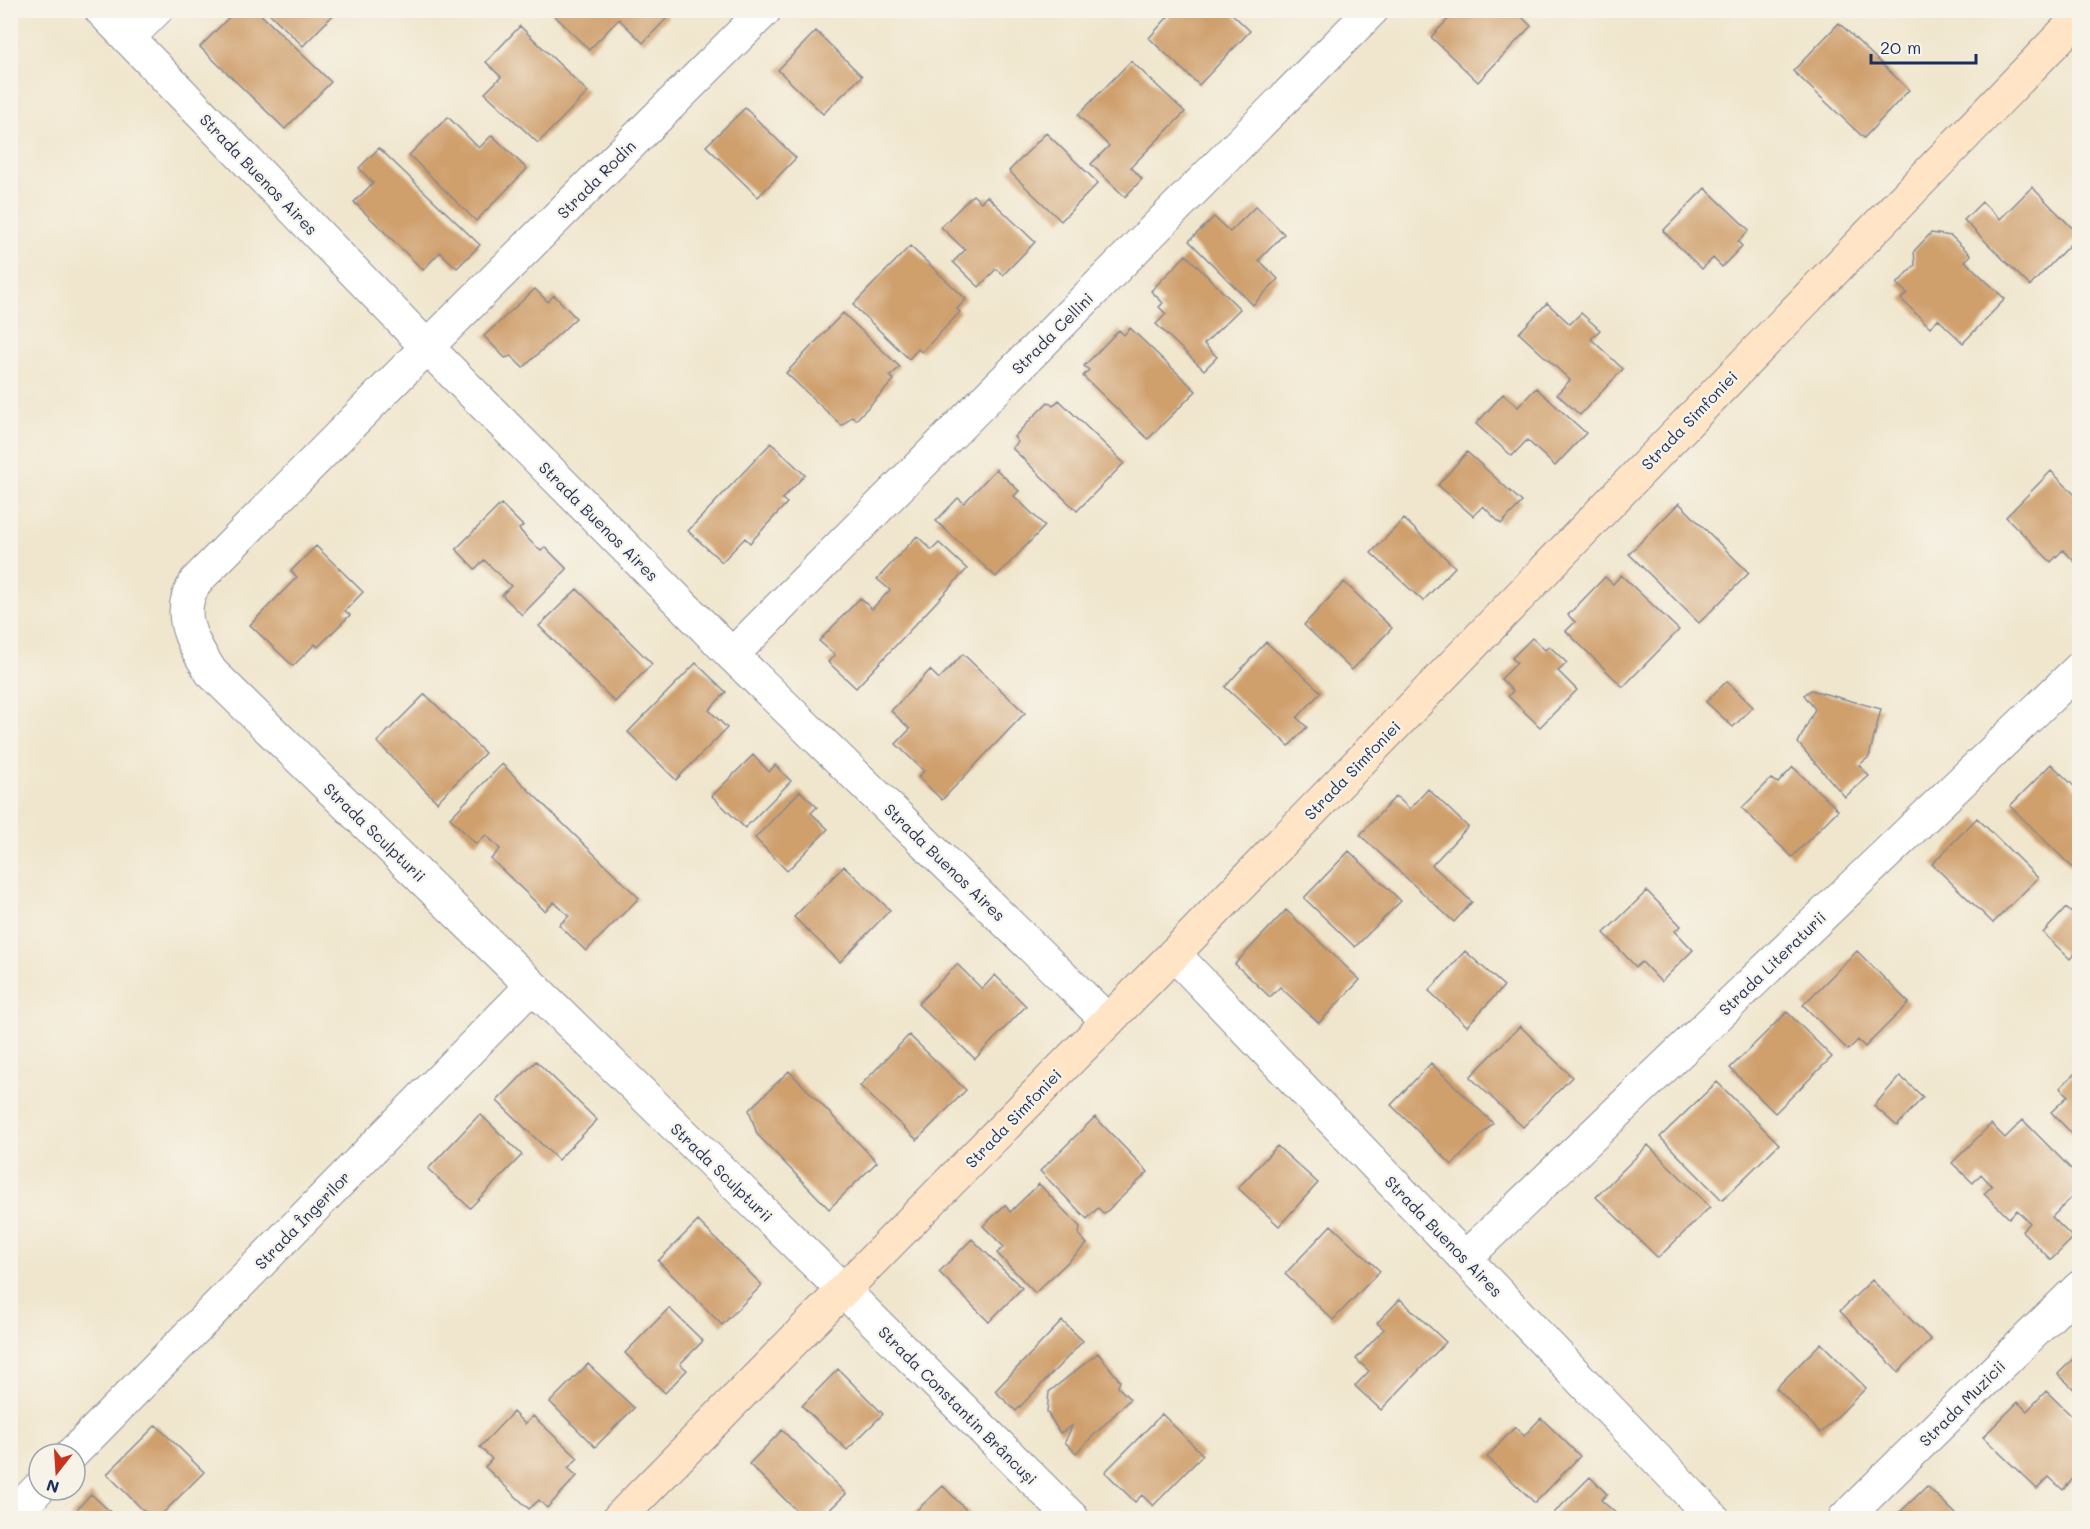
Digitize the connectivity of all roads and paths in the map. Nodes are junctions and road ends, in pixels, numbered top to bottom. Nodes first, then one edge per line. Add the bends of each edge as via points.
1 (101, 10) edge
2 (156, 10) edge
3 (765, 10) edge
4 (1372, 10) edge
5 (2079, 16) edge
6 (128, 38) junction
7 (427, 347) junction
8 (732, 655) junction
9 (2079, 668) edge
10 (1174, 954) junction
11 (532, 986) junction
12 (1108, 1021) junction
13 (1465, 1258) junction
14 (2079, 1287) edge
15 (844, 1291) junction
16 (84, 1442) edge
17 (27, 1500) edge
18 (10, 1517) edge
19 (619, 1518) edge
20 (1072, 1518) edge
21 (1713, 1518) edge
22 (1845, 1518) edge

1 - 6 street, Strada Buenos Aires
2 - 6 street
3 - 7 street, Strada Rodin
4 - 8 street, Strada Cellini
5 - 10 street, Strada Simfoniei
6 - 7 street, Strada Buenos Aires
7 - 8 street, Strada Buenos Aires
7 - 11 street, Strada Sculpturii via 196,581 188,598 186,616 193,643 212,672
8 - 12 street, Strada Buenos Aires
9 - 13 street, Strada Literaturii
10 - 12 street, Strada Simfoniei
10 - 13 street, Strada Buenos Aires
11 - 15 street, Strada Sculpturii
11 - 16 street, Strada Îngerilor
12 - 15 street, Strada Simfoniei
13 - 21 street, Strada Buenos Aires
14 - 22 street, Strada Muzicii
15 - 19 street, Strada Simfoniei
15 - 20 street, Strada Constantin Brâncuși
17 - 18 street

